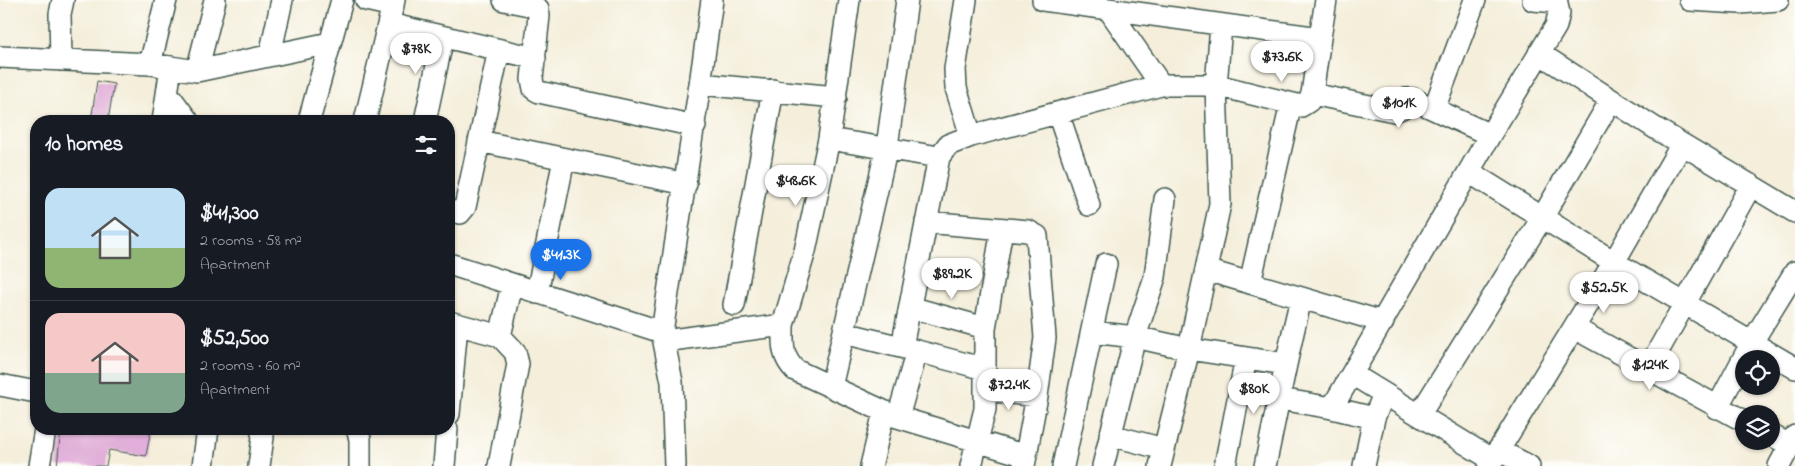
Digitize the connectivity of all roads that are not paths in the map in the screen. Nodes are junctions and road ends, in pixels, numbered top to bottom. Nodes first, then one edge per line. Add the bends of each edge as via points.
1 (63, 0) edge
2 (166, 0) edge
3 (215, 0) edge
4 (282, 0) edge
5 (342, 0) edge
6 (366, 0) edge
7 (504, 0) edge
8 (712, 0) edge
9 (849, 0) edge
10 (907, 0) edge
11 (966, 0) edge
12 (1043, 0) edge
13 (1326, 0) edge
14 (1475, 0) edge
15 (1533, 0) edge
16 (1690, 0) edge
17 (1778, 0) edge
18 (1556, 1) edge
19 (392, 10) edge
20 (1109, 10) junction
21 (1221, 26) junction
22 (443, 37) junction
23 (1320, 38) junction
24 (330, 43) junction
25 (499, 50) junction
26 (1539, 53) junction
27 (270, 55) junction
28 (0, 57) edge
29 (535, 58) junction
30 (61, 60) junction
31 (160, 66) junction
32 (197, 71) junction
33 (700, 84) junction
34 (1161, 85) junction
35 (1216, 85) junction
36 (773, 90) junction
37 (168, 94) junction
38 (1312, 94) junction
39 (836, 97) junction
40 (1612, 100) junction
41 (1292, 104) junction
42 (1434, 109) junction
43 (1058, 113) junction
44 (164, 115) edge
45 (184, 115) edge
46 (311, 115) edge
47 (366, 115) edge
48 (425, 115) edge
49 (695, 126) junction
50 (971, 136) junction
51 (1490, 136) junction
52 (829, 139) junction
53 (479, 141) junction
54 (1682, 144) junction
55 (887, 147) junction
56 (940, 157) junction
57 (564, 159) junction
58 (1469, 172) junction
59 (686, 184) junction
60 (1750, 185) junction
61 (1165, 199) dead end
62 (1089, 205) dead end
63 (455, 212) edge
64 (1795, 212) edge
65 (1542, 218) junction
66 (926, 222) junction
67 (1002, 229) junction
68 (1614, 262) junction
69 (1106, 264) dead end
70 (455, 266) edge
71 (1206, 270) junction
72 (1795, 272) edge
73 (1250, 283) junction
74 (512, 285) junction
75 (537, 293) junction
76 (1301, 299) junction
77 (1683, 302) junction
78 (734, 305) dead end
79 (910, 306) junction
80 (1383, 322) junction
81 (455, 325) edge
82 (783, 325) junction
83 (985, 328) junction
84 (1574, 328) junction
85 (1092, 332) junction
86 (844, 333) junction
87 (500, 336) junction
88 (663, 336) junction
89 (1135, 337) junction
90 (1752, 342) junction
91 (910, 349) junction
92 (1189, 349) junction
93 (1246, 358) junction
94 (1285, 364) junction
95 (985, 368) junction
96 (1795, 368) edge
97 (1648, 369) junction
98 (1352, 374) junction
99 (0, 385) edge
100 (831, 387) junction
101 (985, 390) junction
102 (30, 391) edge
103 (1384, 394) junction
104 (1037, 396) junction
105 (1280, 399) junction
106 (1332, 408) junction
107 (1717, 408) junction
108 (1420, 414) junction
109 (891, 415) junction
110 (1735, 417) edge
111 (1374, 418) junction
112 (44, 435) edge
113 (207, 435) edge
114 (262, 435) edge
115 (359, 435) edge
116 (447, 435) edge
117 (1110, 435) junction
118 (1780, 437) edge
119 (1793, 440) edge
120 (976, 441) junction
121 (1162, 458) edge
122 (1493, 459) edge
123 (1025, 461) edge
124 (40, 466) edge
125 (203, 466) edge
126 (260, 466) edge
127 (360, 466) edge
128 (444, 466) edge
129 (499, 466) edge
130 (675, 466) edge
131 (871, 466) edge
132 (971, 466) edge
133 (1063, 466) edge
134 (1103, 466) edge
135 (1225, 466) edge
136 (1265, 466) edge
137 (1364, 466) edge
138 (1529, 466) edge
139 (1779, 466) edge

1 - 30 street via 60,14
2 - 31 street
3 - 32 street
4 - 27 street
5 - 24 street
6 - 19 street
7 - 29 street via 538,9
8 - 33 street
9 - 39 street
10 - 55 street
11 - 50 street via 955,69 956,88
12 - 20 street
13 - 23 street
14 - 42 street
15 - 18 street
16 - 17 street via 1740,3
18 - 26 street via 1558,21
19 - 22 street
19 - 47 street
20 - 21 street
20 - 34 street
21 - 23 street
21 - 35 street
22 - 25 street
22 - 48 street
23 - 38 street
24 - 27 street
24 - 46 street
25 - 29 street
25 - 53 street
26 - 40 street
26 - 51 street
27 - 32 street
28 - 30 street
29 - 49 street via 533,84 538,92
30 - 31 street
31 - 32 street
31 - 37 street
33 - 36 street
33 - 49 street
34 - 35 street
34 - 43 street
35 - 41 street
35 - 71 street via 1220,204
36 - 39 street
36 - 78 street
37 - 44 street
37 - 45 street
38 - 41 street via 1306,104
38 - 42 street via 1394,111 1402,108 1404,100 1409,98
39 - 52 street
40 - 54 street
40 - 65 street
41 - 73 street
42 - 51 street
43 - 50 street
43 - 62 street
49 - 59 street
50 - 56 street via 948,146
51 - 58 street
52 - 55 street
52 - 82 street via 805,251
53 - 57 street
53 - 63 street via 465,207 460,213
54 - 60 street
54 - 68 street
55 - 56 street
55 - 86 street
56 - 66 street
57 - 59 street
57 - 75 street
58 - 65 street
58 - 80 street
59 - 88 street
60 - 64 street
60 - 77 street
61 - 89 street via 1156,277
65 - 68 street
65 - 108 street
66 - 67 street
66 - 79 street
67 - 83 street
67 - 104 street via 1028,231 1037,236 1045,338
68 - 77 street
68 - 84 street
69 - 85 street
70 - 74 street
71 - 73 street
71 - 92 street
72 - 90 street
73 - 76 street
74 - 75 street
74 - 87 street
75 - 88 street
76 - 80 street
76 - 94 street
77 - 90 street
77 - 97 street
79 - 83 street
79 - 91 street
80 - 98 street
81 - 87 street
82 - 88 street
82 - 100 street via 783,353 788,362 795,370
83 - 95 street
84 - 97 street
84 - 122 street
85 - 89 street
85 - 133 street
86 - 91 street
86 - 100 street
87 - 129 street via 515,352 518,364
88 - 130 street via 672,382
89 - 92 street
89 - 117 street
90 - 96 street
90 - 107 street
91 - 95 street
91 - 109 street
92 - 93 street
92 - 121 street
93 - 94 street
93 - 135 street
94 - 105 street
95 - 101 street
97 - 107 street
98 - 103 street
98 - 106 street
99 - 102 street
100 - 109 street
101 - 104 street
101 - 120 street via 985,409
103 - 108 street
103 - 111 street
104 - 123 street
105 - 106 street
105 - 136 street
106 - 111 street
107 - 110 street
108 - 122 street
109 - 120 street
109 - 131 street
111 - 137 street
112 - 124 street
113 - 125 street
114 - 126 street
115 - 127 street
116 - 128 street
117 - 121 street
117 - 134 street
118 - 119 street
119 - 139 street
120 - 123 street
120 - 132 street
122 - 138 street

